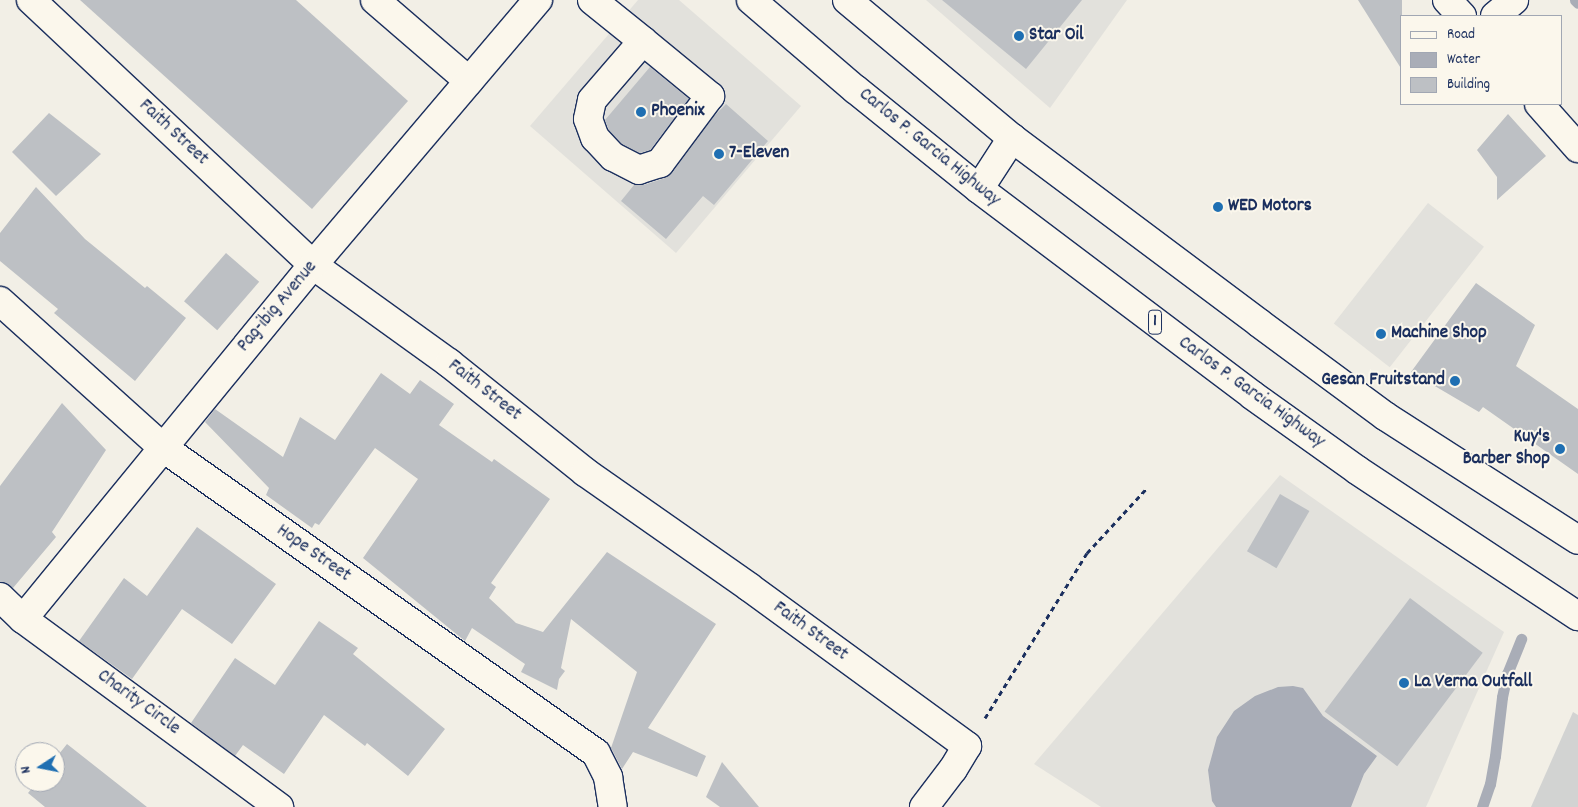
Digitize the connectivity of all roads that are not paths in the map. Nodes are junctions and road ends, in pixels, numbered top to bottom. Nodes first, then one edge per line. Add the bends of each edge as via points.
1 (31, 0) edge
2 (375, 0) edge
3 (538, 0) edge
4 (592, 0) edge
5 (751, 0) edge
6 (847, 0) edge
7 (1447, 0) edge
8 (1514, 0) edge
9 (1461, 15) edge
10 (1496, 15) edge
11 (643, 41) junction
12 (469, 81) junction
13 (1540, 105) edge
14 (1012, 138) junction
15 (1578, 148) edge
16 (979, 189) junction
17 (313, 265) junction
18 (0, 301) edge
19 (162, 447) junction
20 (1578, 540) edge
21 (0, 597) edge
22 (1578, 616) edge
23 (23, 619) junction
24 (279, 807) edge
25 (613, 807) edge
26 (924, 807) edge

1 - 17 main road, Faith Street
2 - 12 main road
3 - 12 main road, Pag-ibig Avenue
4 - 11 main road
5 - 16 main road, Carlos P. Garcia Highway / 1
6 - 14 main road
7 - 9 main road
8 - 10 main road
11 - 11 main road via 592,100 588,120 595,138 613,157 638,170 660,163 710,96
12 - 17 main road, Pag-ibig Avenue
13 - 15 main road
14 - 16 main road
14 - 20 main road via 1385,416
16 - 22 main road, Carlos P. Garcia Highway / 1 via 1260,401
17 - 19 main road, Pag-ibig Avenue
17 - 26 main road, Faith Street via 449,363 585,472 967,746
18 - 19 main road, Hope Street
19 - 23 main road, Pag-ibig Avenue
19 - 25 main road, Hope Street via 596,753 608,777
21 - 23 main road, Charity Circle
23 - 24 main road, Charity Circle

